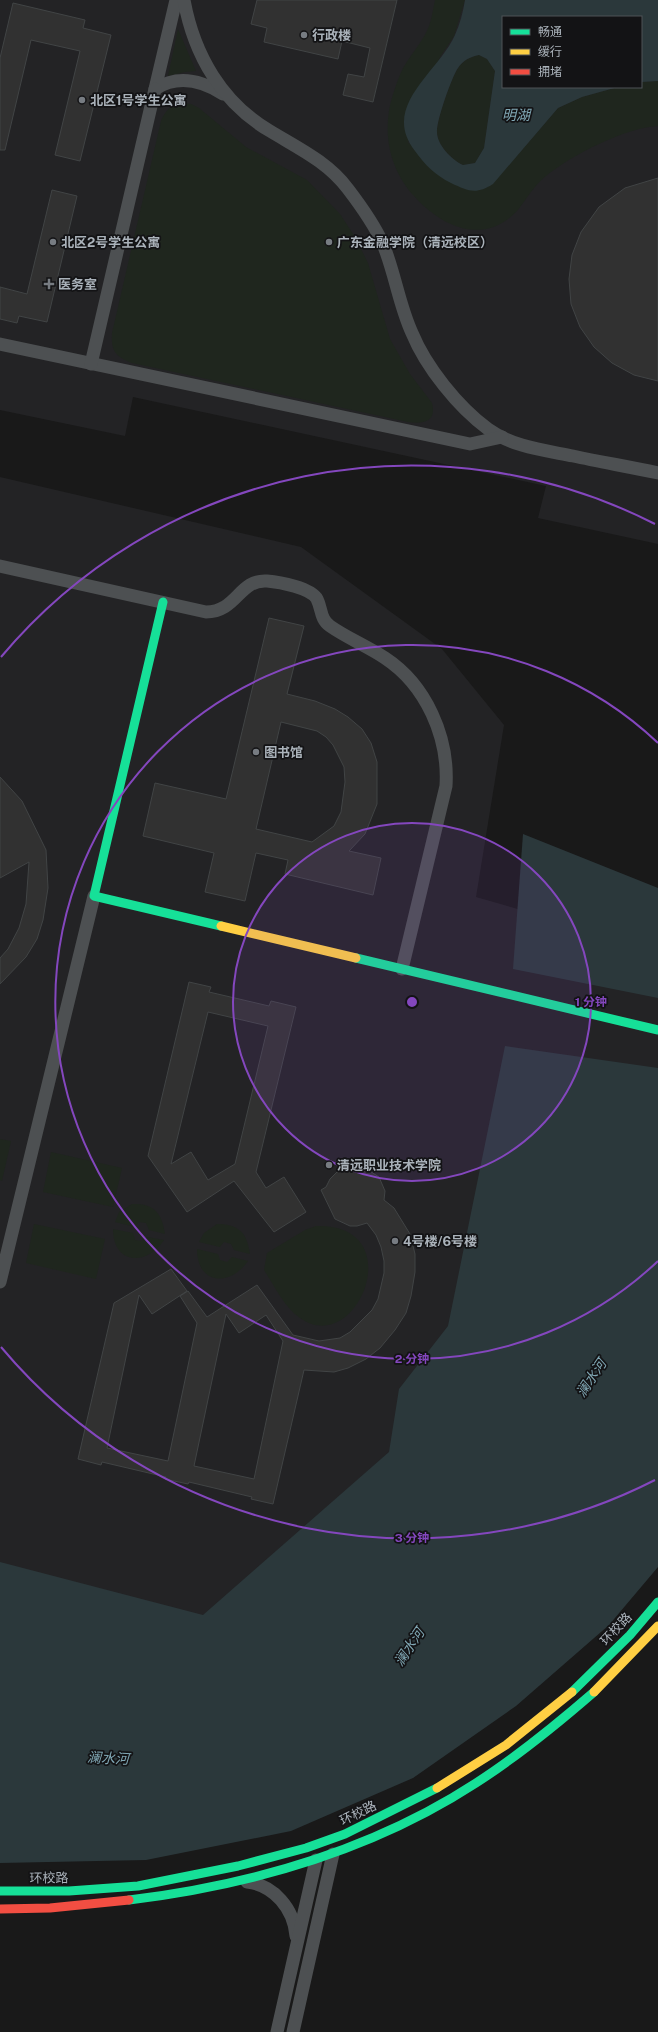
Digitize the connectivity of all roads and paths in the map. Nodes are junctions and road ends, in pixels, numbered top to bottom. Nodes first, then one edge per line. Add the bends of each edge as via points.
1 (176, 0) edge
2 (184, 0) edge
3 (155, 89) junction
4 (230, 98) junction
5 (0, 344) edge
6 (91, 364) junction
7 (502, 437) junction
8 (658, 473) edge
9 (0, 566) edge
10 (163, 602) junction
11 (94, 896) junction
12 (402, 969) junction
13 (658, 1030) edge
14 (0, 1282) edge
15 (658, 1602) edge
16 (658, 1626) edge
17 (333, 1854) junction
18 (316, 1860) junction
19 (245, 1881) junction
20 (0, 1891) edge
21 (0, 1909) edge
22 (296, 1948) junction
23 (277, 2032) edge
24 (293, 2032) edge

1 - 3 street
2 - 4 street via 191,30 207,68
3 - 4 street via 164,84 188,80 212,87
3 - 6 street
4 - 7 street via 252,120 326,166 347,186 383,244 404,315 422,354 456,398 487,428
5 - 6 street
6 - 7 street via 470,444
7 - 8 street via 527,447
9 - 10 street
10 - 11 street
10 - 12 street via 214,612 222,610 244,589 259,581 270,581 309,591 316,598 324,621 395,665 425,700 442,740 446,762 446,786
11 - 12 street
11 - 14 street
12 - 13 street
15 - 20 street, 环校路 via 574,1691 546,1716 455,1778 346,1834 281,1856 140,1885 57,1892
16 - 17 street, 环校路 via 617,1670 567,1716 486,1778 418,1818
17 - 18 street, 环校路
17 - 24 street
18 - 19 street, 环校路
18 - 22 street
19 - 21 street, 环校路 via 186,1894 132,1902
19 - 22 street via 256,1883 280,1899 290,1912 294,1923
22 - 23 street

